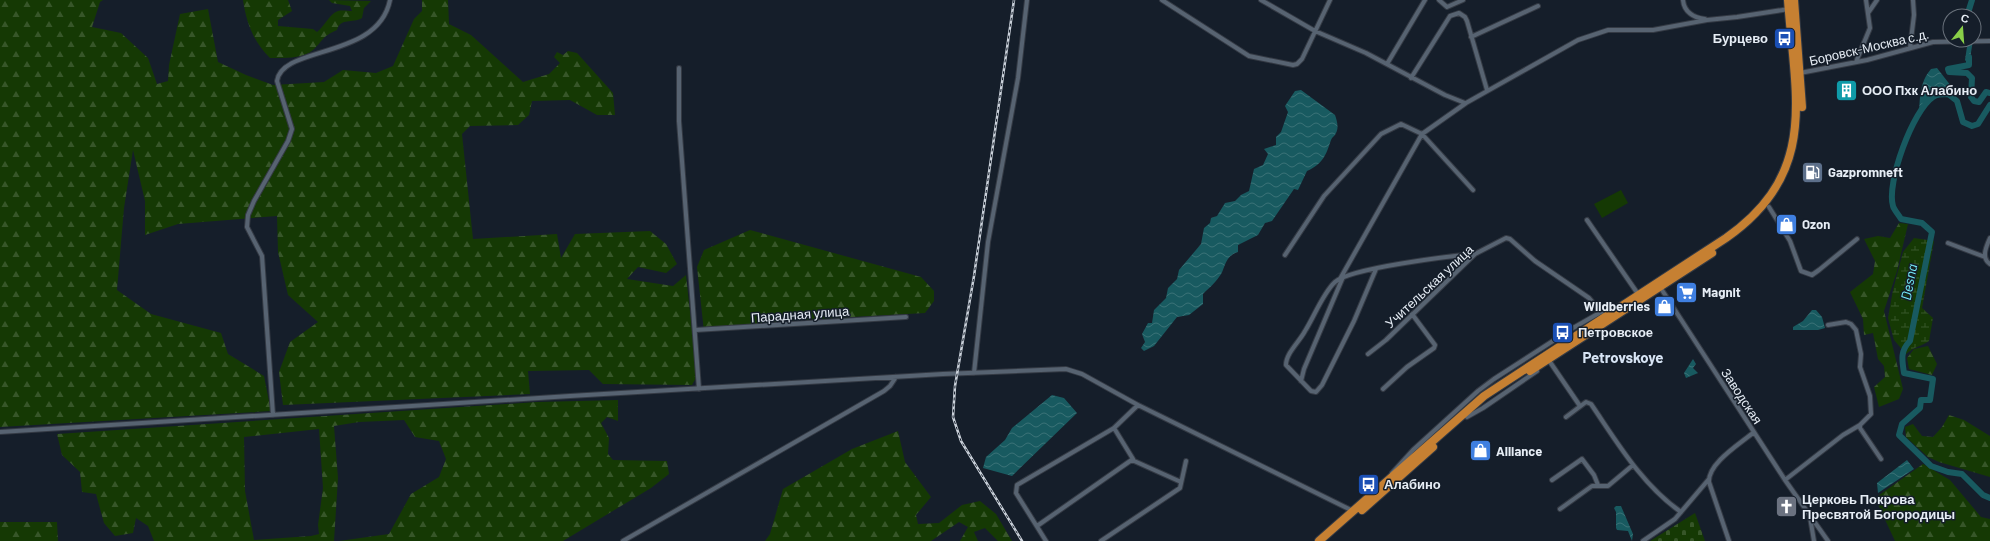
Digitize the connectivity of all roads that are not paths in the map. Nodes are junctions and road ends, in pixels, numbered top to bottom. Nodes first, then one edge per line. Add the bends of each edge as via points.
1 (390, 0) edge
2 (1027, 0) edge
3 (1162, 0) edge
4 (1261, 0) edge
5 (1330, 0) edge
6 (1425, 0) edge
7 (1439, 0) edge
8 (1463, 0) edge
9 (1683, 0) edge
10 (1788, 0) edge
11 (1794, 0) edge
12 (1866, 0) edge
13 (1877, 0) edge
14 (1913, 0) edge
15 (1538, 6) dead end
16 (1789, 9) junction
17 (1868, 14) junction
18 (1707, 20) junction
19 (1315, 31) junction
20 (1471, 37) junction
21 (1942, 41) edge
22 (1910, 48) junction
23 (1856, 62) junction
24 (1386, 64) junction
25 (679, 68) dead end
26 (1800, 73) junction
27 (1411, 78) junction
28 (1487, 90) junction
29 (1466, 103) junction
30 (1422, 134) junction
31 (1472, 190) dead end
32 (1769, 207) junction
33 (1587, 220) dead end
34 (1990, 238) edge
35 (1857, 239) dead end
36 (1948, 243) dead end
37 (1475, 254) junction
38 (1285, 255) dead end
39 (1985, 258) junction
40 (1990, 264) edge
41 (1376, 269) junction
42 (1342, 278) junction
43 (1660, 287) junction
44 (1638, 294) junction
45 (1632, 306) junction
46 (1615, 309) junction
47 (1601, 312) junction
48 (1412, 314) junction
49 (906, 317) dead end
50 (1828, 325) dead end
51 (695, 330) junction
52 (1368, 354) dead end
53 (1550, 362) junction
54 (974, 373) junction
55 (896, 377) junction
56 (1301, 382) junction
57 (699, 389) junction
58 (1383, 389) dead end
59 (1138, 405) junction
60 (1580, 406) junction
61 (273, 415) junction
62 (1467, 417) junction
63 (1566, 417) dead end
64 (1860, 425) junction
65 (1114, 428) junction
66 (0, 432) edge
67 (1754, 432) junction
68 (1881, 459) dead end
69 (1132, 460) junction
70 (1186, 462) dead end
71 (1633, 465) junction
72 (1709, 479) junction
73 (1552, 480) dead end
74 (1785, 480) junction
75 (1181, 482) junction
76 (1386, 482) junction
77 (1598, 485) junction
78 (1560, 509) dead end
79 (1353, 511) junction
80 (1681, 512) junction
81 (1809, 514) junction
82 (1037, 526) junction
83 (623, 541) edge
84 (1046, 541) edge
85 (1101, 541) edge
86 (1319, 541) edge
87 (1326, 541) edge
88 (1643, 541) edge
89 (1729, 541) edge
90 (1814, 541) edge
91 (1828, 541) edge

1 - 61 street via 385,16 372,31 353,42 301,59 281,72 278,78 292,129 288,141 254,201 246,222 262,256
2 - 54 street via 1018,78 988,242
3 - 19 street via 1250,56 1293,65 1302,59
4 - 19 street
5 - 19 street
6 - 24 street
7 - 8 street via 1447,7
9 - 18 street via 1688,12 1697,18
10 - 16 highway
11 - 26 highway
12 - 17 street
13 - 17 street
14 - 22 street
15 - 20 street
16 - 18 street via 1737,18
16 - 44 highway via 1797,120 1792,151 1781,178 1763,206 1741,228
17 - 23 street via 1870,28
18 - 28 street via 1653,30 1608,30 1578,40
19 - 24 street
20 - 27 street via 1465,16 1458,13 1450,16
20 - 28 street
21 - 22 street, Боровск-Москва с.д.
22 - 23 street, Боровск-Москва с.д.
23 - 26 street, Боровск-Москва с.д.
24 - 27 street
25 - 51 street via 679,121
26 - 32 highway via 1802,114 1797,151 1786,181
27 - 29 street
28 - 29 street
29 - 30 street
30 - 31 street
30 - 38 street via 1401,124 1381,134 1324,196
30 - 42 street
32 - 35 street via 1790,241 1801,271 1812,275
32 - 43 highway via 1743,233
33 - 44 street
34 - 39 street
36 - 39 street
37 - 41 street
37 - 47 street, Учительская улица via 1506,238 1510,239 1535,261 1589,298
37 - 48 street, Учительская улица
39 - 40 street
41 - 42 street
41 - 56 street via 1319,390 1311,391
42 - 56 street via 1307,361
42 - 56 street via 1336,282 1287,358 1286,365
43 - 45 highway
43 - 67 street, Заводская
44 - 46 highway
45 - 53 street via 1624,315
45 - 62 highway via 1502,389
46 - 47 street
46 - 76 highway via 1484,396
47 - 76 street via 1478,390 1403,460
48 - 52 street, Учительская улица
48 - 58 street via 1435,345 1434,348 1407,367
49 - 51 street, Парадная улица
50 - 64 street via 1846,322 1856,330 1861,354 1860,367 1871,400 1871,414
51 - 57 street
53 - 60 street
53 - 62 street
54 - 55 street
54 - 59 street via 1066,369 1082,374
55 - 57 street
55 - 83 street via 884,391
57 - 61 street
59 - 65 street
59 - 79 street
60 - 63 street
60 - 71 street via 1586,402 1591,404
61 - 66 street
62 - 87 highway
64 - 68 street
64 - 74 street
65 - 69 street
65 - 82 street via 1016,485 1016,492
67 - 72 street via 1714,466
67 - 74 street, Заводская
69 - 75 street
69 - 82 street
70 - 75 street
71 - 77 street via 1608,486
71 - 80 street via 1669,504
72 - 80 street
72 - 89 street
73 - 77 street via 1582,459
74 - 81 street, Заводская
75 - 85 street via 1180,488
76 - 79 highway
77 - 78 street via 1592,486
79 - 86 highway
80 - 88 street
81 - 90 street
81 - 91 street, Заводская
82 - 84 street

